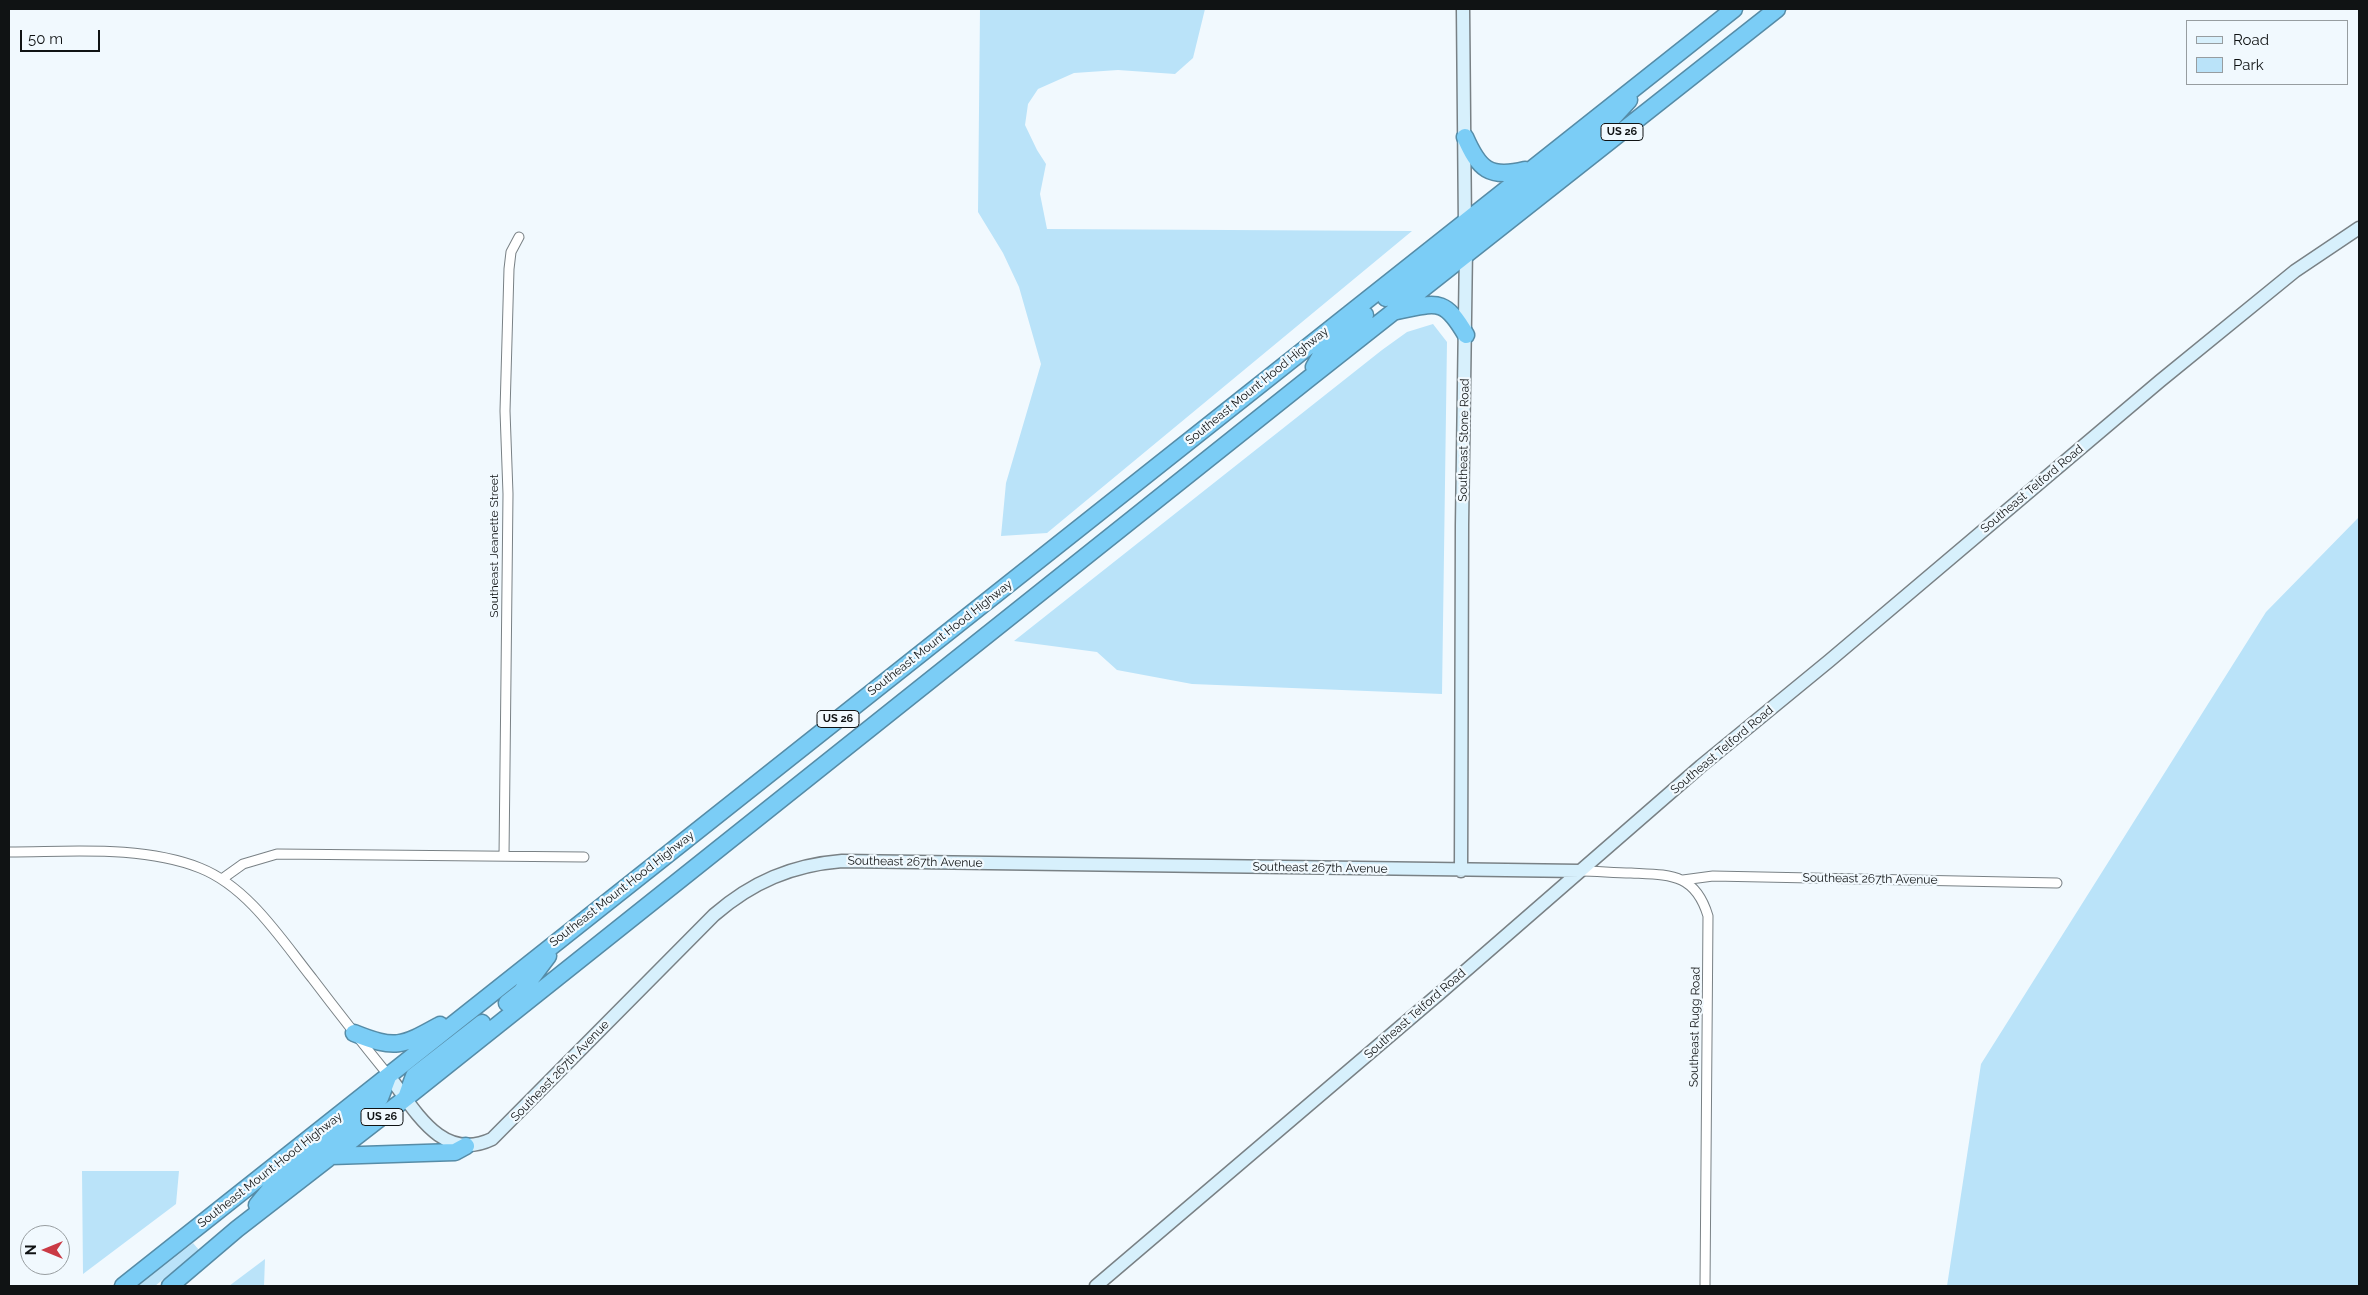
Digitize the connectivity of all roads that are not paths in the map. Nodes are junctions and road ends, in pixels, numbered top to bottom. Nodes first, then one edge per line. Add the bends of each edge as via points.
1 (1463, 9) edge
2 (1734, 9) edge
3 (1777, 9) edge
4 (1641, 82) junction
5 (1465, 137) junction
6 (1530, 169) junction
7 (2359, 228) edge
8 (519, 237) dead end
9 (1466, 237) junction
10 (1393, 312) junction
11 (1466, 335) junction
12 (1307, 380) junction
13 (9, 852) edge
14 (504, 856) junction
15 (584, 857) dead end
16 (1461, 870) junction
17 (1580, 871) junction
18 (222, 879) junction
19 (1683, 880) junction
20 (2057, 883) dead end
21 (561, 938) junction
22 (477, 1005) junction
23 (354, 1033) junction
24 (389, 1076) junction
25 (406, 1098) junction
26 (466, 1146) junction
27 (331, 1156) junction
28 (237, 1229) junction
29 (123, 1286) edge
30 (170, 1286) edge
31 (1096, 1286) edge
32 (1704, 1286) edge

1 - 5 street, Southeast Stone Road
2 - 4 highway, Southeast Mount Hood Highway / US 26
3 - 9 highway, Southeast Mount Hood Highway / US 26
4 - 6 highway, Southeast Mount Hood Highway / US 26
4 - 9 highway via 1623,108 1594,138
5 - 6 highway via 1477,162 1491,172 1509,174
5 - 9 street, Southeast Stone Road
6 - 9 highway, Southeast Mount Hood Highway / US 26
7 - 17 street, Southeast Telford Road via 2269,291
8 - 14 street, Southeast Jeanette Street via 511,252 509,269 505,412 508,494
9 - 10 highway, Southeast Mount Hood Highway / US 26
9 - 11 street, Southeast Stone Road
9 - 12 highway via 1352,325 1321,355
9 - 21 highway, Southeast Mount Hood Highway / US 26
10 - 11 highway via 1440,306 1453,314
10 - 12 highway, Southeast Mount Hood Highway / US 26
11 - 16 street, Southeast Stone Road
12 - 25 highway, Southeast Mount Hood Highway / US 26
13 - 18 street via 134,854 177,861
14 - 15 street
14 - 18 street via 277,854 243,864
16 - 17 street, Southeast 267th Avenue
16 - 26 street, Southeast 267th Avenue via 842,861 803,866 746,889 718,911 507,1126 492,1139
17 - 19 street via 1655,874
17 - 31 street, Southeast Telford Road
18 - 23 street via 261,915
19 - 20 street, Southeast 267th Avenue via 1713,876
19 - 32 street, Southeast Rugg Road via 1699,895 1709,928
21 - 22 highway, Southeast Mount Hood Highway / US 26
21 - 25 highway via 521,992 414,1076
22 - 23 highway via 402,1044 382,1044
22 - 24 highway, Southeast Mount Hood Highway / US 26
23 - 24 street
24 - 25 street
24 - 28 highway via 380,1098 281,1176
24 - 29 highway, Southeast Mount Hood Highway / US 26
25 - 26 street via 434,1132
25 - 27 highway, Southeast Mount Hood Highway / US 26
26 - 27 highway via 455,1152
27 - 28 highway, Southeast Mount Hood Highway / US 26
28 - 30 highway, Southeast Mount Hood Highway / US 26

